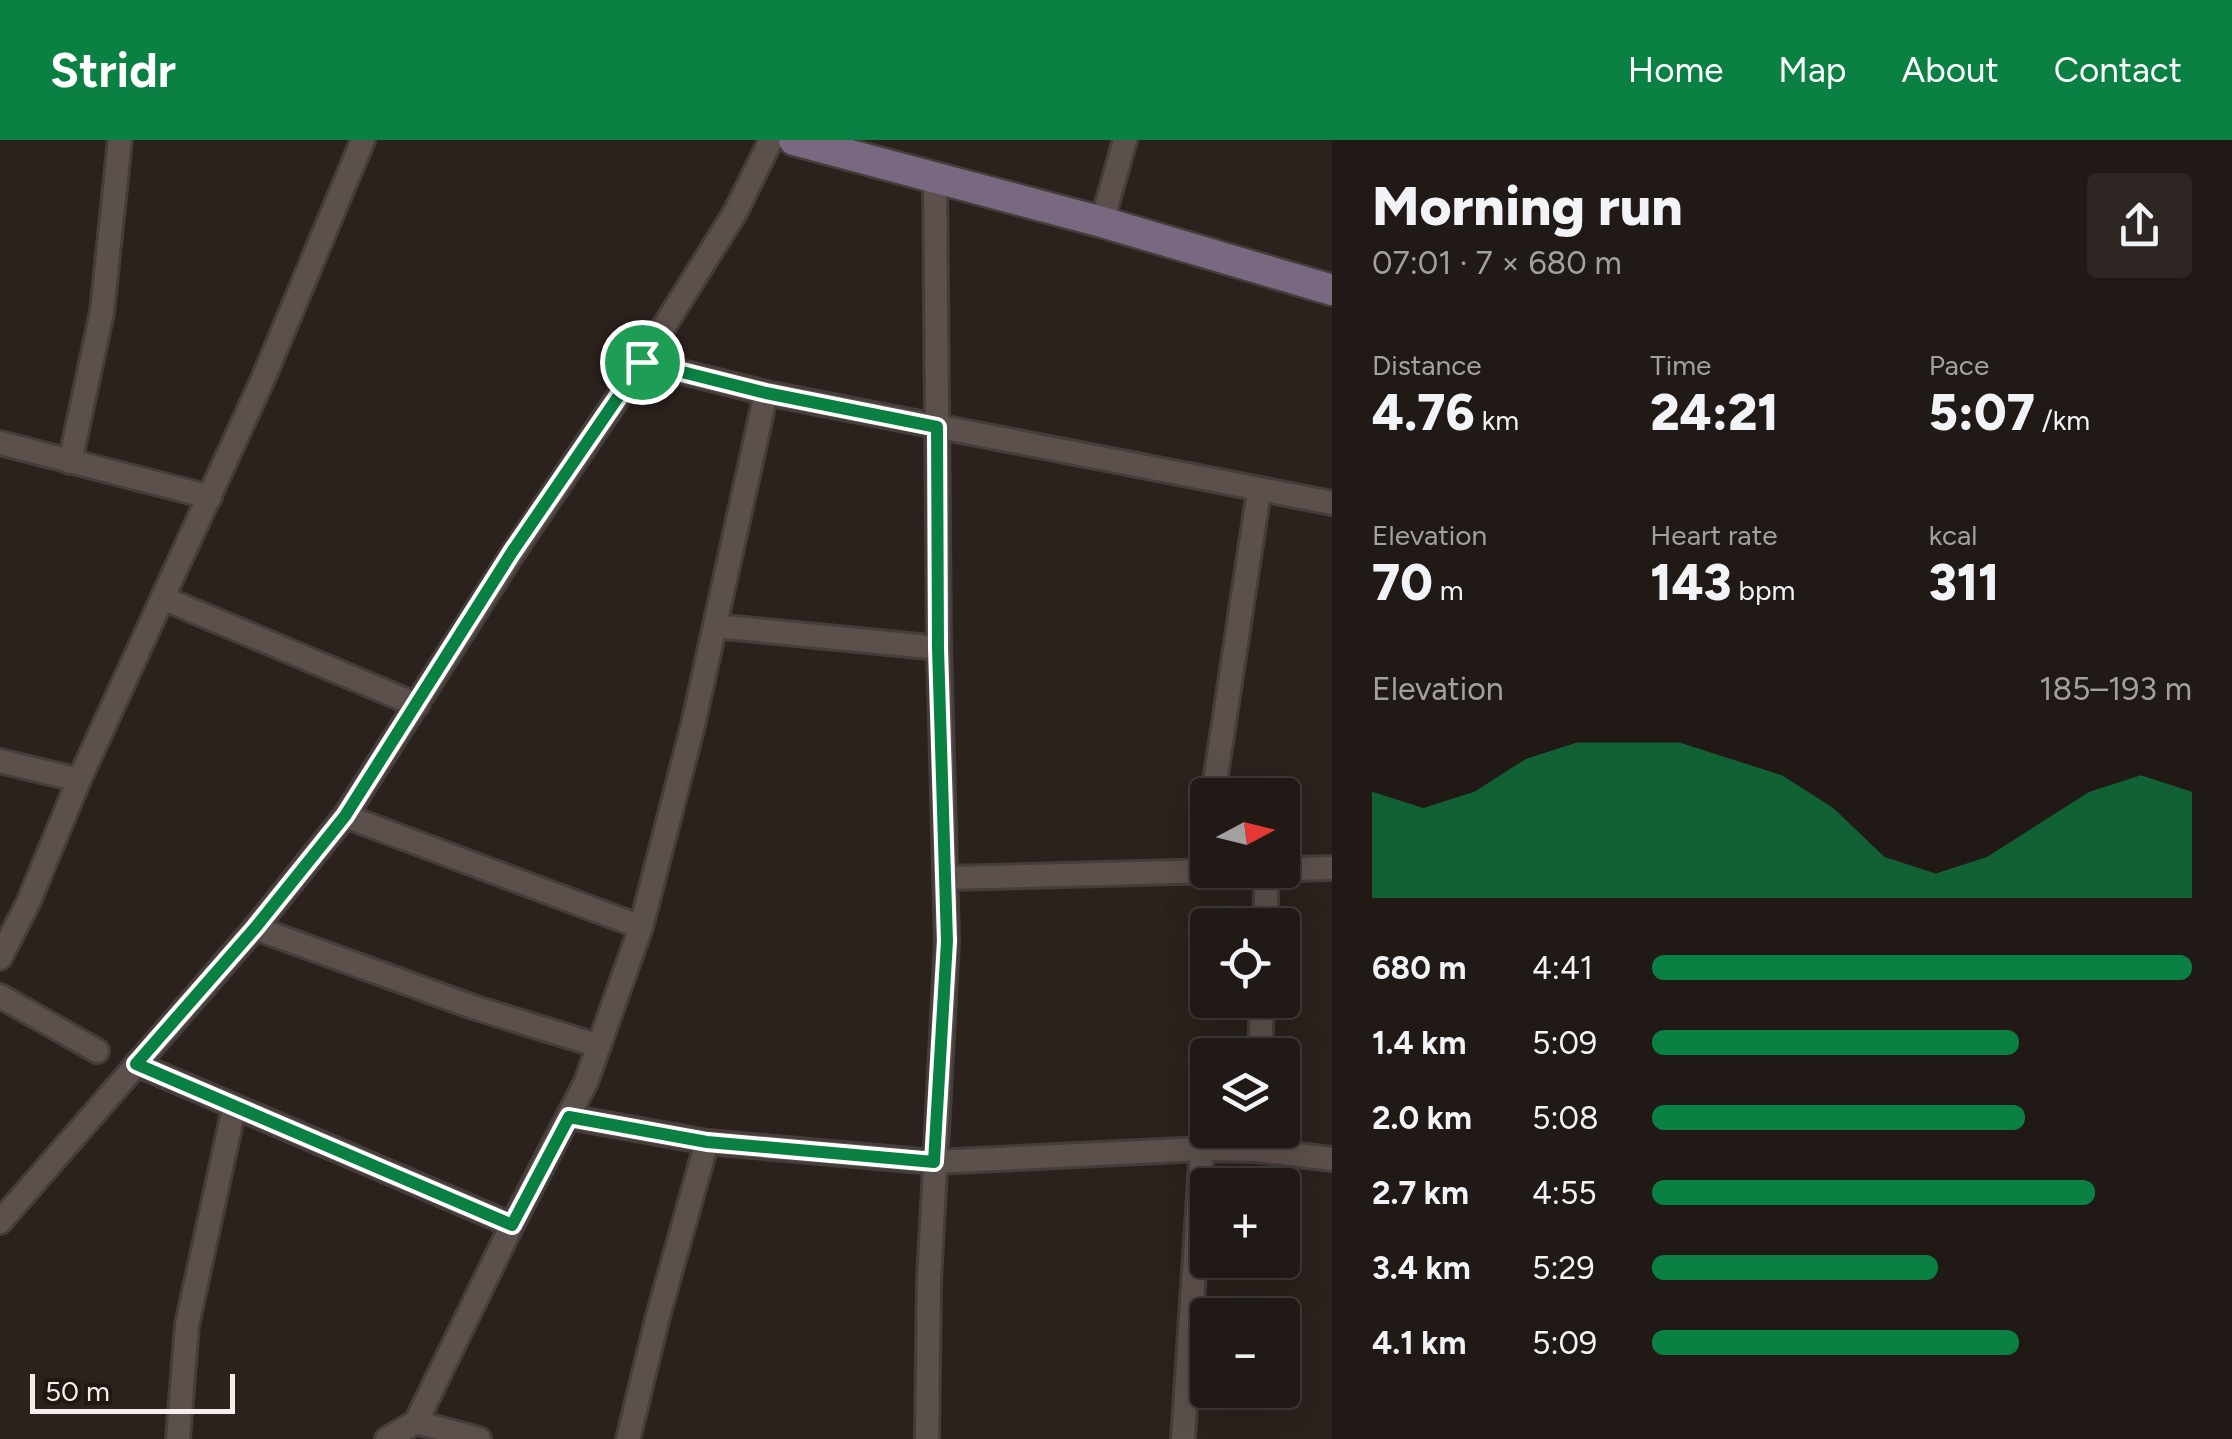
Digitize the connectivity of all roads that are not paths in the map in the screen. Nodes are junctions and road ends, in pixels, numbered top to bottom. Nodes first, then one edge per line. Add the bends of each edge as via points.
1 (120, 140) edge
2 (363, 140) edge
3 (771, 140) edge
4 (794, 140) edge
5 (1125, 140) edge
6 (849, 148) edge
7 (935, 177) junction
8 (1102, 222) junction
9 (1332, 290) edge
10 (642, 362) junction
11 (766, 393) junction
12 (937, 427) junction
13 (0, 444) edge
14 (70, 462) junction
15 (1259, 491) junction
16 (210, 497) junction
17 (1332, 503) edge
18 (165, 599) junction
19 (715, 626) junction
20 (938, 648) junction
21 (418, 705) junction
22 (0, 760) edge
23 (1216, 778) edge
24 (80, 780) junction
25 (345, 816) junction
26 (1332, 868) edge
27 (1300, 870) edge
28 (1190, 872) edge
29 (947, 878) junction
30 (641, 927) junction
31 (255, 928) junction
32 (0, 958) edge
33 (0, 996) edge
34 (599, 1046) junction
35 (97, 1051) dead end
36 (136, 1064) junction
37 (234, 1108) junction
38 (569, 1117) junction
39 (707, 1142) junction
40 (1202, 1148) joint
41 (1290, 1148) edge
42 (1332, 1158) edge
43 (934, 1162) junction
44 (0, 1222) edge
45 (512, 1225) junction
46 (416, 1422) junction
47 (178, 1439) edge
48 (386, 1439) edge
49 (479, 1439) edge
50 (628, 1439) edge
51 (927, 1439) edge
52 (1183, 1439) edge

1 - 14 street via 102,312
2 - 16 street
3 - 10 street via 736,211
4 - 6 street
5 - 8 street
6 - 7 street
7 - 8 street
7 - 12 street
8 - 9 street
10 - 11 street
10 - 21 street
11 - 12 street
11 - 19 street
12 - 15 street
12 - 20 street
13 - 14 street
14 - 16 street
15 - 17 street
15 - 23 street
16 - 18 street
18 - 21 street
18 - 24 street
19 - 20 street
19 - 30 street
20 - 29 street
21 - 25 street
22 - 24 street
24 - 32 street
25 - 30 street
25 - 31 street
26 - 27 street
28 - 29 street
29 - 43 street
30 - 34 street
31 - 34 street
31 - 36 street
33 - 35 street
34 - 38 street
36 - 37 street
36 - 44 street
37 - 45 street
37 - 47 street via 187,1325
38 - 39 street
38 - 45 street
39 - 43 street
39 - 50 street
40 - 43 street
40 - 52 street
41 - 42 street
43 - 51 street
45 - 46 street
46 - 48 street
46 - 49 street

